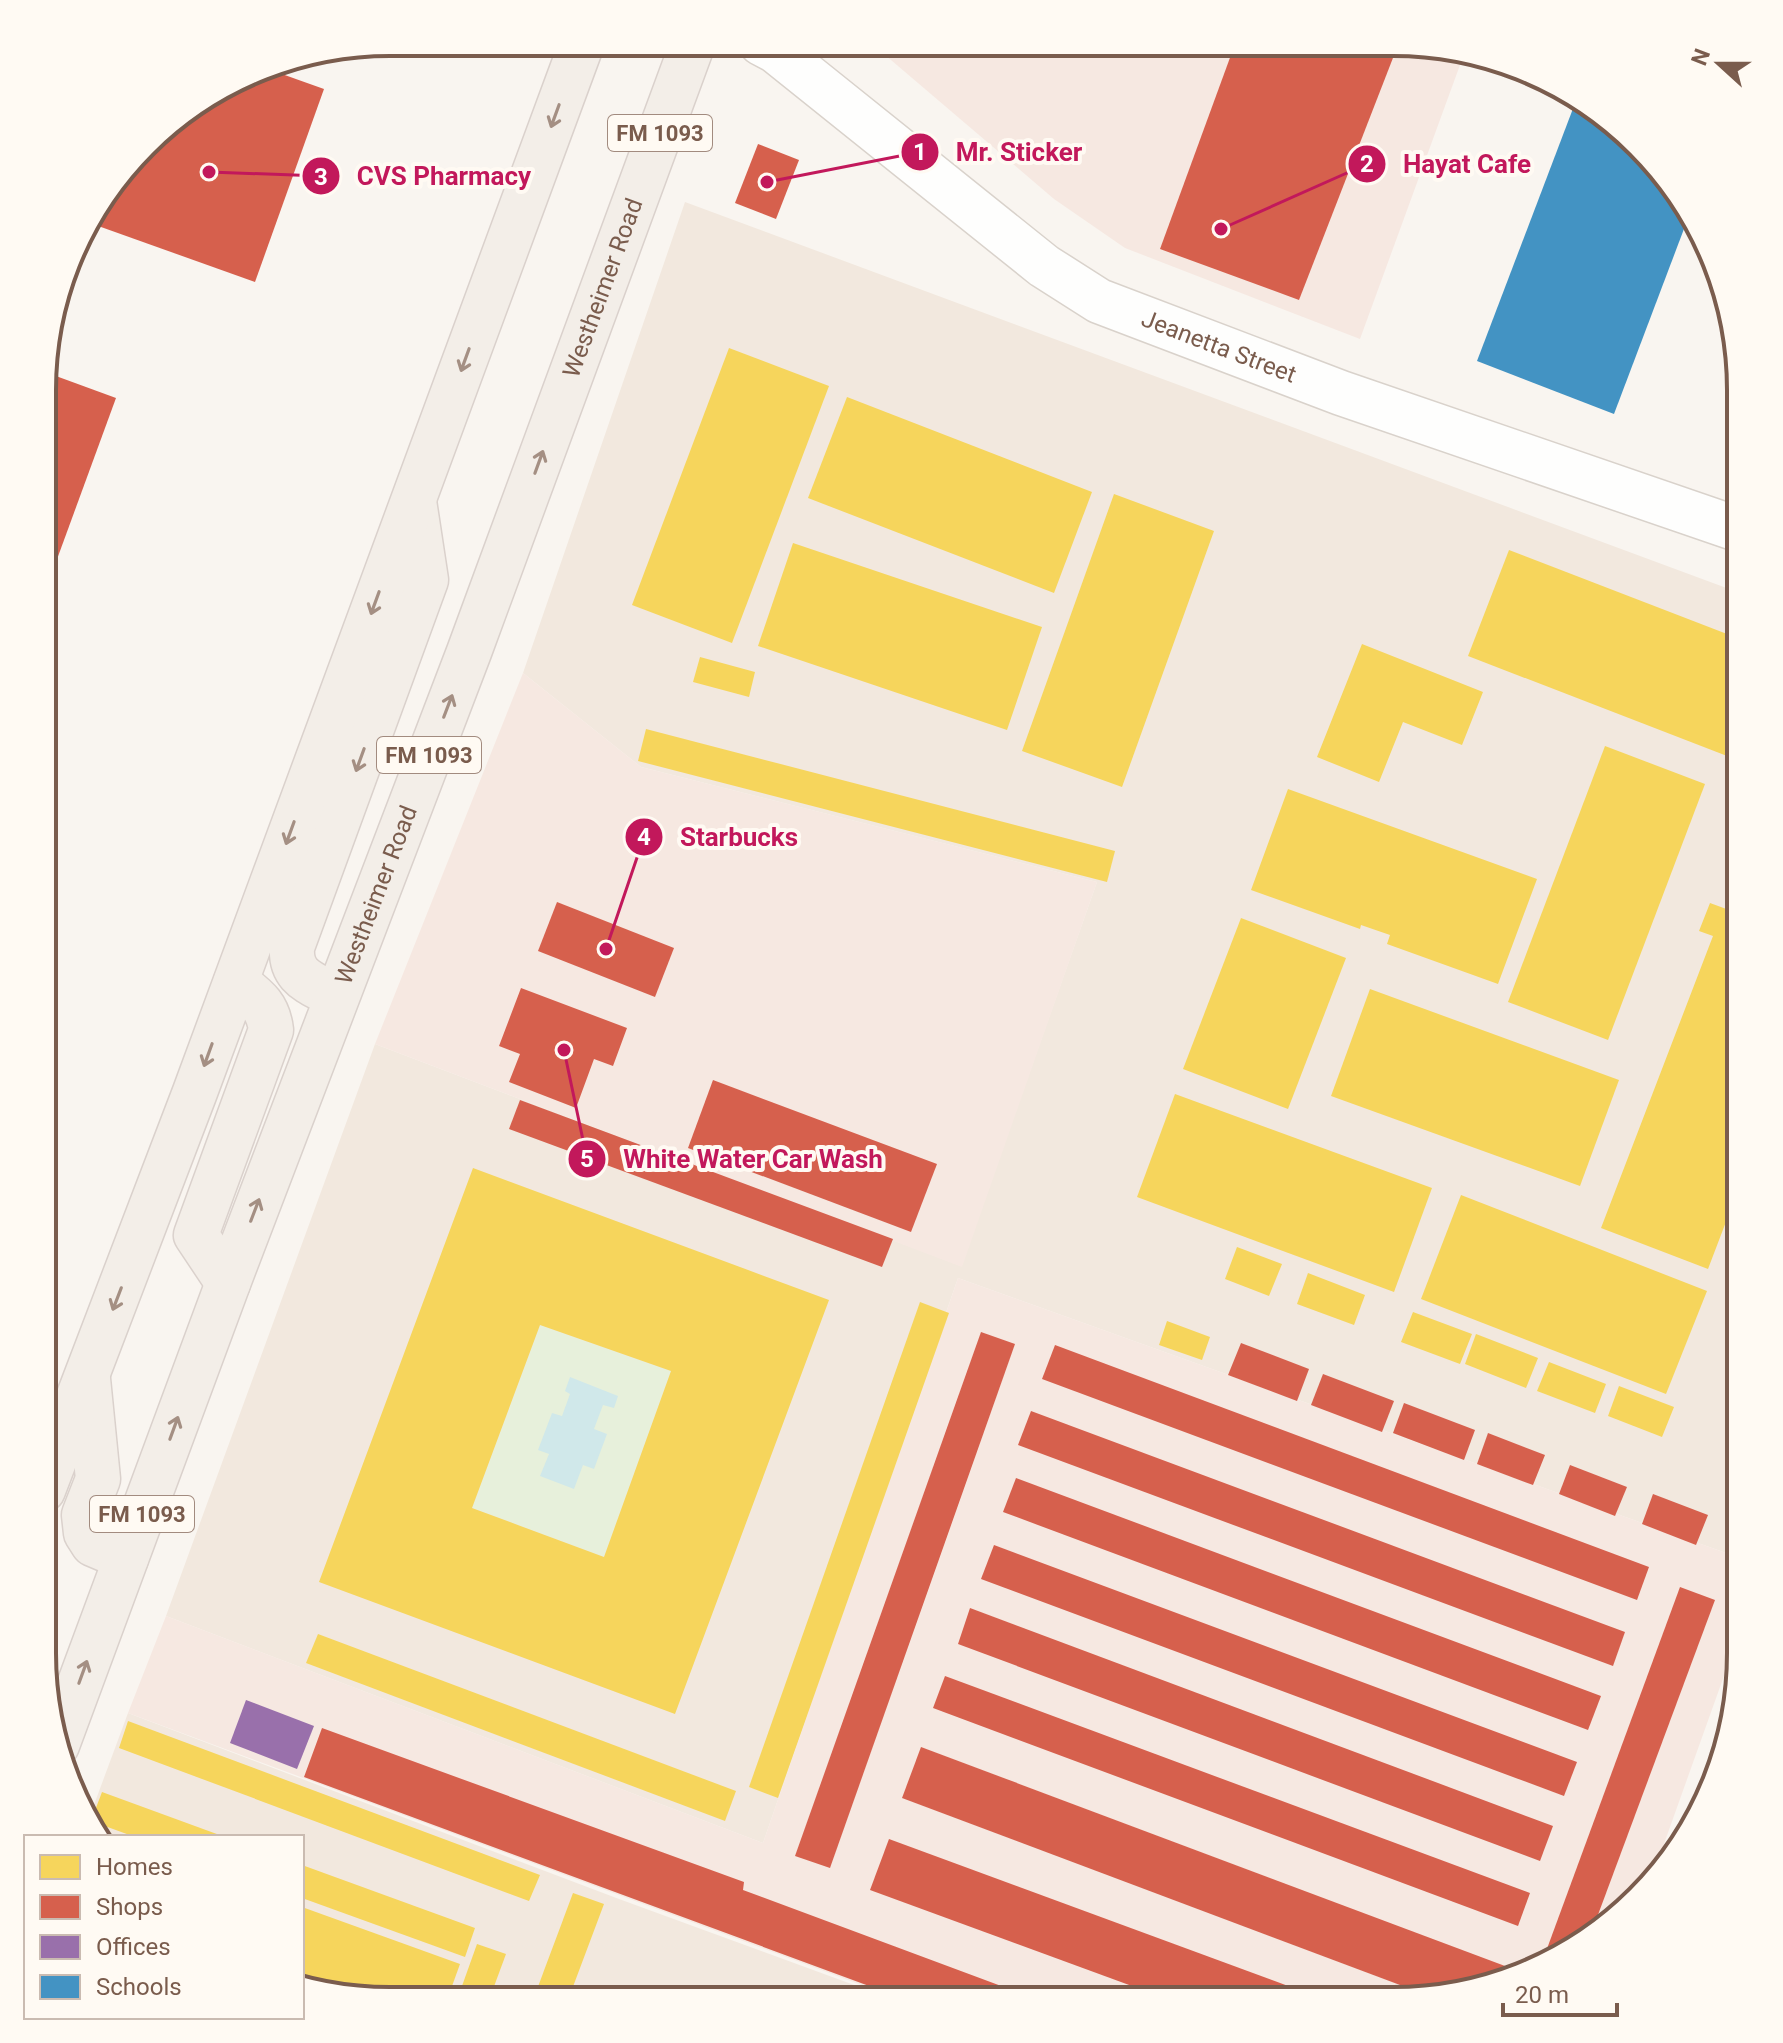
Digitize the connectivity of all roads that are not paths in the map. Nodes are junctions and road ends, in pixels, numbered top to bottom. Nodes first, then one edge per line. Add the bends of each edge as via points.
1 (577, 56) edge
2 (688, 56) edge
3 (782, 56) edge
4 (414, 498) junction
5 (1727, 526) edge
6 (236, 982) junction
7 (336, 997) junction
8 (228, 1283) junction
9 (88, 1377) junction
10 (56, 1457) edge
11 (126, 1558) junction
12 (64, 1726) edge

1 -> 4 main road
7 -> 2 main road, Westheimer Road / FM 1093
3 - 5 street, Jeanetta Street via 1044,266 1099,301 1341,393
4 -> 6 main road
4 -> 7 main road via 426,580 292,947 296,972
6 - 8 main road via 263,1003 271,1030 196,1235
6 -> 9 main road
8 -> 7 main road, Westheimer Road / FM 1093
11 -> 8 main road, Westheimer Road / FM 1093
9 - 10 main road
9 - 11 main road via 98,1479 84,1515 86,1533 93,1544
12 -> 11 main road, Westheimer Road / FM 1093

